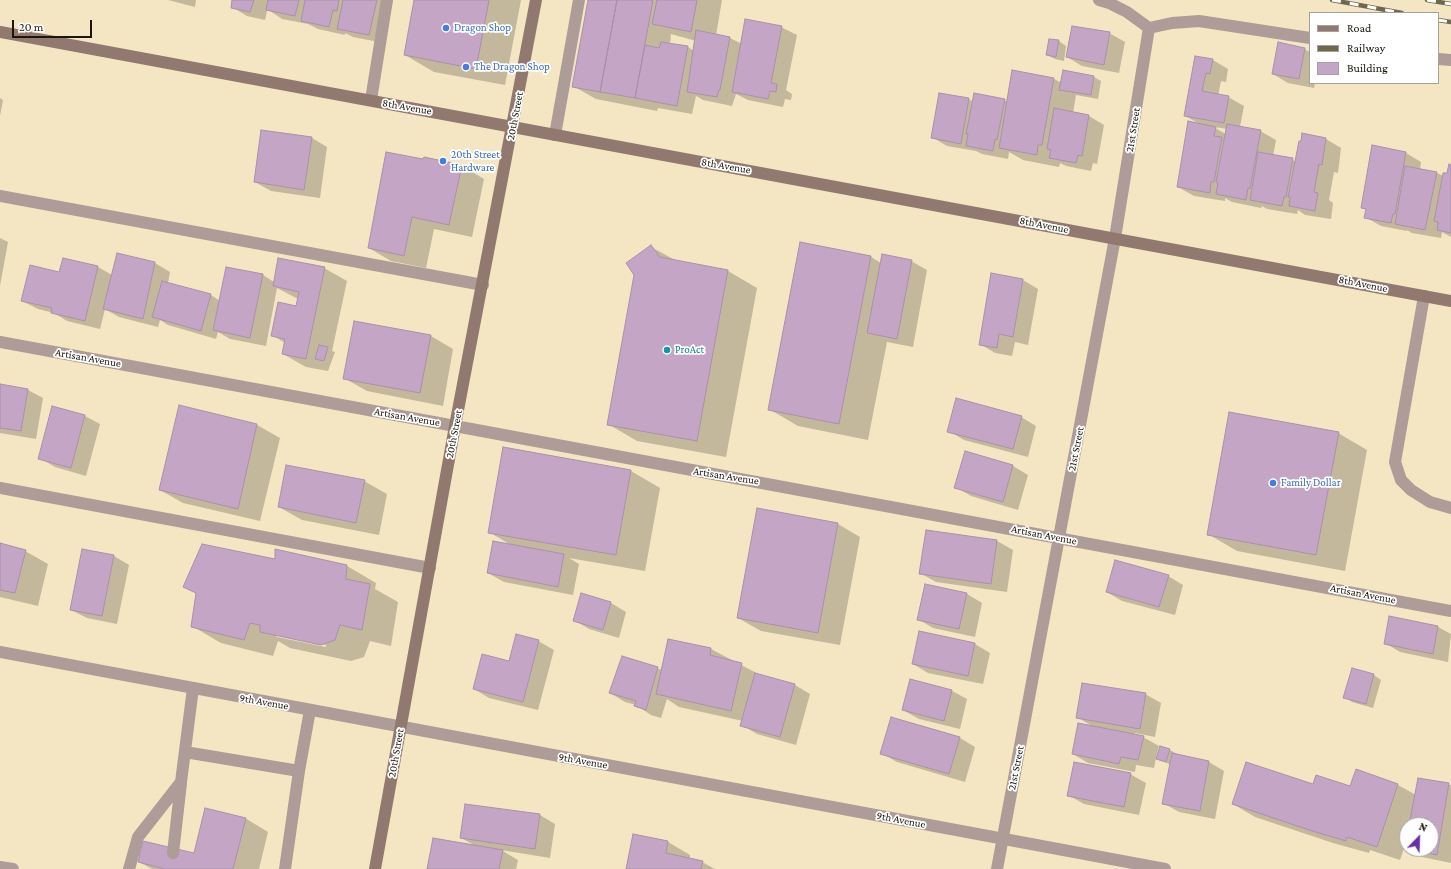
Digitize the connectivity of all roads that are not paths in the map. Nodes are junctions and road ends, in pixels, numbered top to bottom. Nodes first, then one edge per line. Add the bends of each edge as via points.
1 (387, 0) edge
2 (536, 0) edge
3 (579, 0) edge
4 (1099, 0) edge
5 (1149, 28) junction
6 (0, 32) edge
7 (1309, 38) edge
8 (1439, 59) edge
9 (1451, 60) edge
10 (371, 100) junction
11 (513, 126) junction
12 (555, 135) junction
13 (0, 196) edge
14 (1115, 238) junction
15 (483, 285) junction
16 (1424, 296) junction
17 (1451, 301) edge
18 (0, 342) edge
19 (455, 426) junction
20 (0, 488) edge
21 (1451, 508) edge
22 (1059, 538) junction
23 (430, 568) junction
24 (1451, 611) edge
25 (0, 652) edge
26 (193, 688) junction
27 (310, 710) junction
28 (401, 727) junction
29 (185, 752) junction
30 (299, 771) junction
31 (181, 782) junction
32 (1003, 839) junction
33 (173, 853) dead end
34 (0, 867) edge
35 (13, 869) edge
36 (129, 869) edge
37 (284, 869) edge
38 (374, 869) edge
39 (997, 869) edge
40 (1165, 869) edge

1 - 10 street
2 - 11 main road, 20th Street
3 - 12 street
4 - 5 street via 1127,12
5 - 7 street via 1199,21
5 - 14 street, 21st Street
6 - 10 main road, 8th Avenue
8 - 9 street
10 - 11 main road, 8th Avenue
11 - 12 main road, 8th Avenue
11 - 15 main road, 20th Street
12 - 14 main road, 8th Avenue
13 - 15 street
14 - 16 main road, 8th Avenue
14 - 22 street, 21st Street
15 - 19 main road, 20th Street
16 - 17 main road, 8th Avenue
16 - 21 street via 1395,462 1401,480 1411,490 1430,502
18 - 19 street, Artisan Avenue
19 - 22 street, Artisan Avenue
19 - 23 main road, 20th Street
20 - 23 street
22 - 24 street, Artisan Avenue
22 - 32 street, 21st Street
23 - 28 main road, 20th Street
25 - 26 street, 9th Avenue
26 - 27 street, 9th Avenue
26 - 29 street
27 - 28 street, 9th Avenue
27 - 30 street
28 - 32 street, 9th Avenue
28 - 38 main road, 20th Street
29 - 30 street
29 - 31 street
30 - 37 street
31 - 33 street
31 - 36 street via 138,837
32 - 39 street, 21st Street
32 - 40 street, 9th Avenue
34 - 35 street

